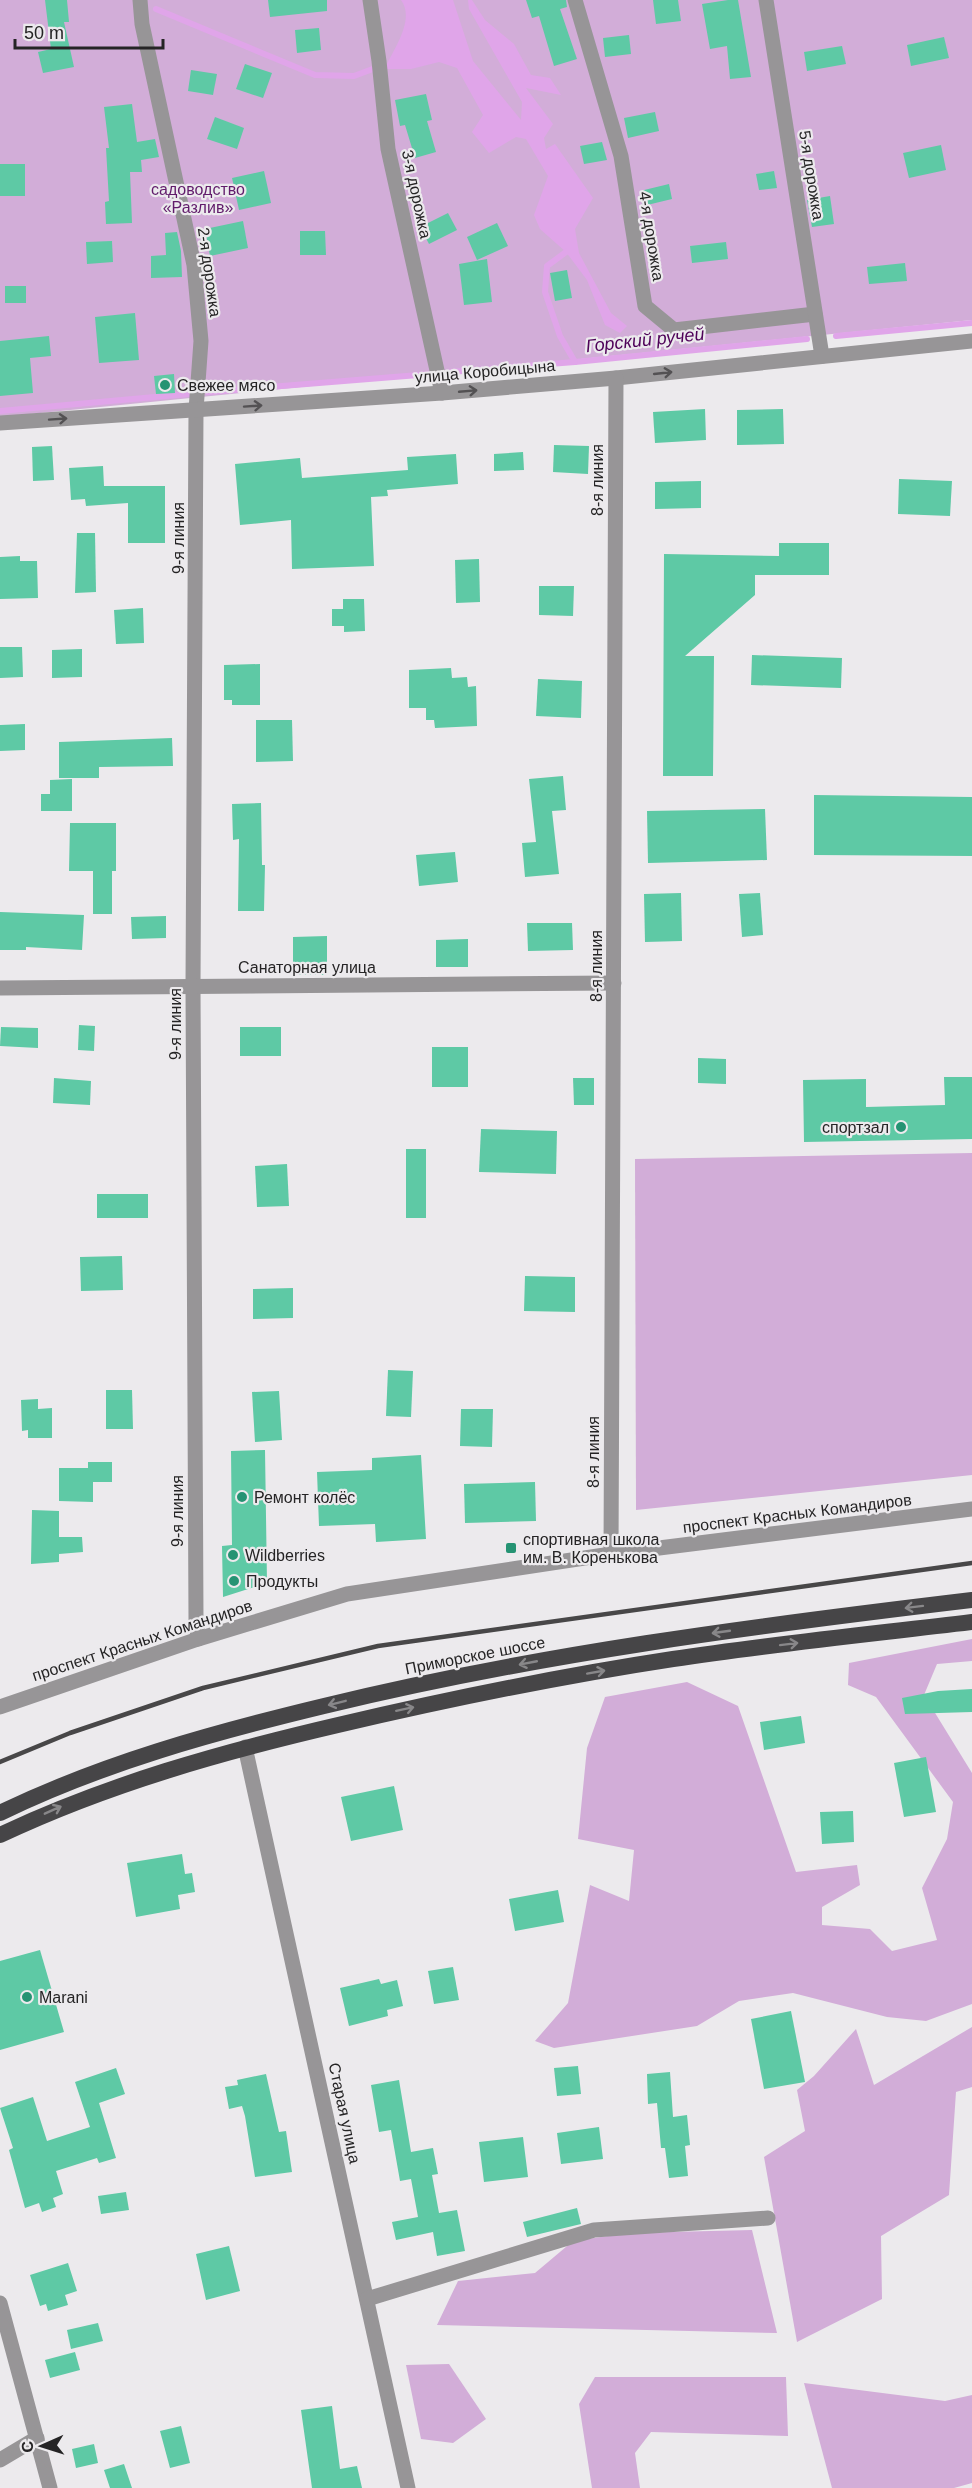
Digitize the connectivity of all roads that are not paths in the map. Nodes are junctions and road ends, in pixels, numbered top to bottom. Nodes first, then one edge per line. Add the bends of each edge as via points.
1 (140, 0) edge
2 (370, 0) edge
3 (575, 0) edge
4 (766, 0) edge
5 (815, 314) junction
6 (972, 341) edge
7 (822, 356) junction
8 (616, 378) junction
9 (442, 393) junction
10 (196, 410) junction
11 (0, 423) edge
12 (614, 983) junction
13 (193, 986) junction
14 (0, 988) edge
15 (972, 1509) edge
16 (611, 1554) junction
17 (972, 1600) edge
18 (972, 1622) edge
19 (198, 1639) junction
20 (0, 1707) edge
21 (245, 1747) junction
22 (0, 1813) edge
23 (0, 1835) edge
24 (768, 2217) dead end
25 (367, 2299) junction
26 (0, 2303) edge
27 (37, 2439) junction
28 (0, 2460) edge
29 (50, 2488) edge
30 (408, 2488) edge

1 - 10 street, 2-я дорожка via 194,265 201,341
2 - 9 street, 3-я дорожка via 388,149
3 - 5 street, 4-я дорожка via 621,156 645,306 674,330
4 - 5 street, 5-я дорожка
5 - 7 street, 5-я дорожка
6 - 7 street, улица Коробицына
8 -> 7 street, улица Коробицына
9 -> 8 street, улица Коробицына
8 - 12 street, 8-я линия
10 -> 9 street, улица Коробицына
11 -> 10 street, улица Коробицына
10 - 13 street, 9-я линия
12 - 13 street, Санаторная улица
12 - 16 street, 8-я линия
13 - 14 street, Санаторная улица
13 - 19 street, 9-я линия
15 - 16 street, проспект Красных Командиров
16 - 19 street, проспект Красных Командиров via 347,1594
17 -> 22 highway, Приморское шоссе via 667,1639 390,1690 171,1746 66,1782
21 -> 18 highway via 493,1691 649,1663
19 - 20 street, проспект Красных Командиров
23 -> 21 highway via 75,1801
21 - 25 street, Старая улица
24 - 25 street via 594,2230
25 - 30 street, Старая улица
26 - 27 street
27 - 28 street
27 - 29 street

